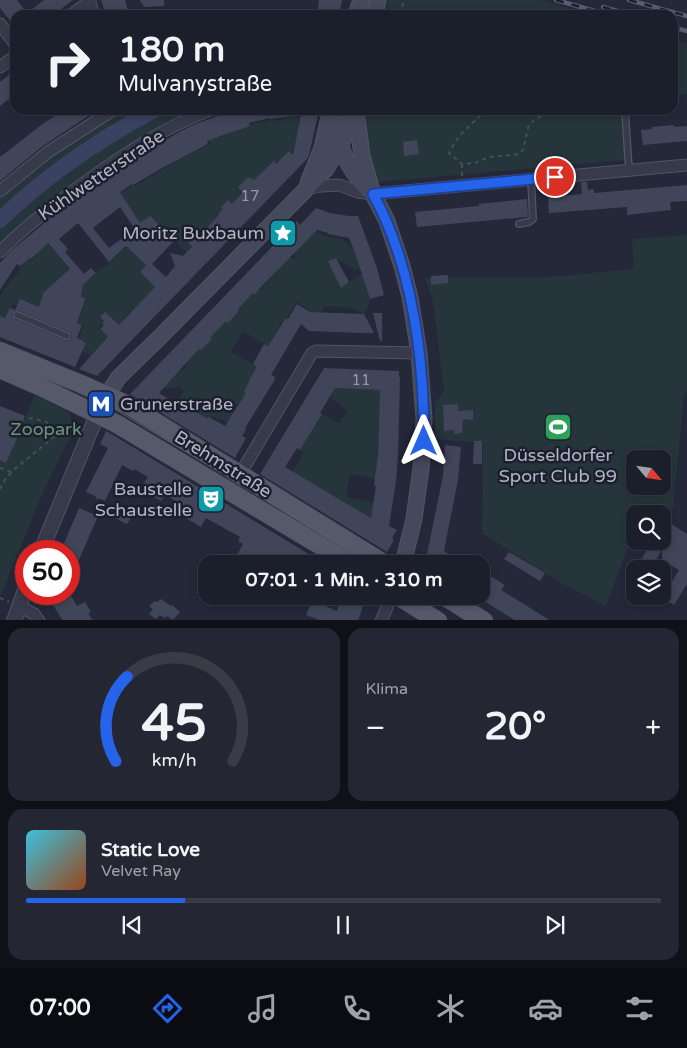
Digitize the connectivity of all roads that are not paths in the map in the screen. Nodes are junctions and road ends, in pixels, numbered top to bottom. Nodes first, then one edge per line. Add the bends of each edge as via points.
1 (90, 1) edge
2 (78, 10) edge
3 (0, 24) edge
4 (10, 37) edge
5 (105, 115) edge
6 (195, 115) edge
7 (330, 115) edge
8 (333, 115) edge
9 (353, 115) edge
10 (356, 115) edge
11 (625, 115) edge
12 (340, 145) junction
13 (687, 165) edge
14 (629, 170) junction
15 (530, 179) junction
16 (306, 189) junction
17 (0, 191) edge
18 (373, 194) junction
19 (519, 224) dead end
20 (0, 252) edge
21 (17, 315) dead end
22 (67, 336) dead end
23 (0, 351) edge
24 (419, 353) junction
25 (0, 369) edge
26 (107, 395) junction
27 (97, 415) junction
28 (240, 475) junction
29 (230, 492) junction
30 (46, 540) edge
31 (336, 555) edge
32 (370, 555) edge
33 (405, 555) edge
34 (388, 605) edge
35 (413, 605) edge
36 (460, 605) edge
37 (19, 606) joint
38 (14, 620) edge
39 (39, 620) edge
40 (381, 620) edge
41 (438, 620) edge
42 (484, 620) edge

1 - 2 street
3 - 4 street
5 - 17 street via 48,152
6 - 20 street, Kühlwetterstraße via 105,168 36,219
7 - 16 main road via 322,148
8 - 12 main road
9 - 12 main road
10 - 18 main road via 362,156
11 - 14 lane
12 - 16 main road via 326,169
12 - 18 main road via 360,182
13 - 14 street
14 - 15 street
15 - 18 street
15 - 19 lane via 533,219
16 - 18 street via 343,186
16 - 26 main road via 119,377
18 - 24 main road via 387,221 402,266
21 - 22 lane
23 - 26 main road, Brehmstraße
24 - 28 street via 312,353
24 - 33 main road via 424,441 414,519
25 - 27 main road, Brehmstraße
26 - 27 main road
26 - 28 main road, Brehmstraße
27 - 29 main road, Brehmstraße
27 - 30 street
28 - 29 street
28 - 32 main road, Brehmstraße
29 - 31 main road, Brehmstraße
34 - 40 street
35 - 41 main road
36 - 42 main road
37 - 38 street
37 - 39 street

